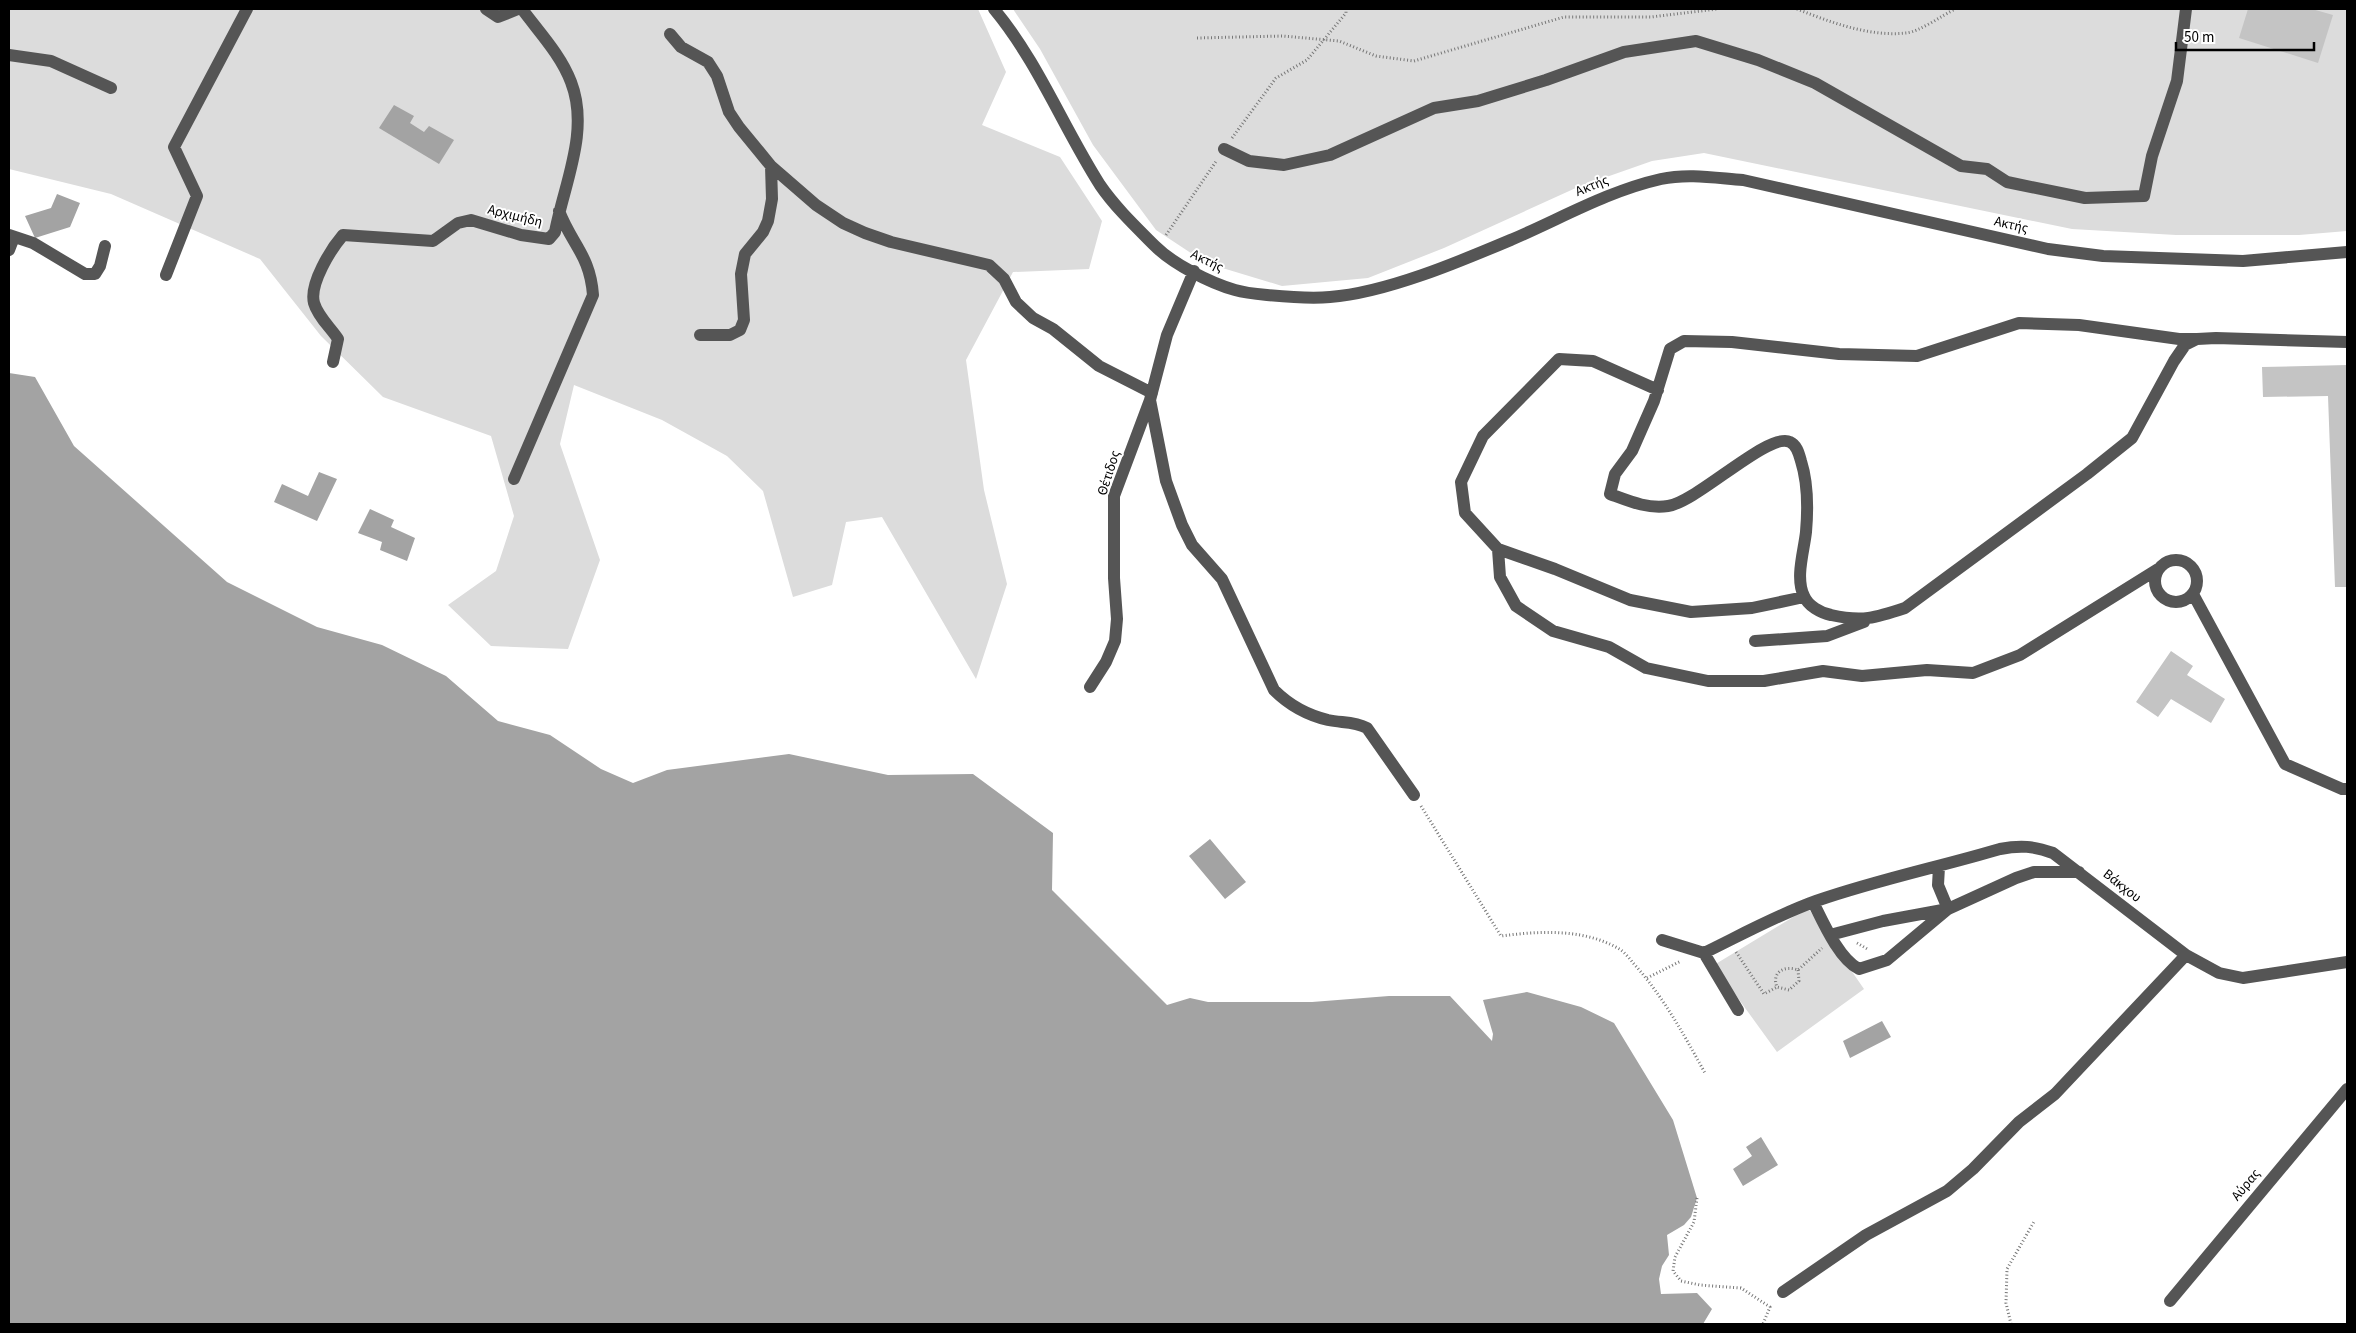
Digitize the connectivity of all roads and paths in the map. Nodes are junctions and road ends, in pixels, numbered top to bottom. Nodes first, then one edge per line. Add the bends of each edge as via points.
1 (247, 9) edge
2 (486, 9) edge
3 (520, 9) edge
4 (994, 9) edge
5 (1346, 9) edge
6 (1717, 9) edge
7 (1796, 9) edge
8 (1955, 9) edge
9 (2186, 9) edge
10 (670, 34) dead end
11 (1197, 38) dead end
12 (1323, 41) junction
13 (9, 55) edge
14 (111, 88) dead end
15 (1224, 149) junction
16 (771, 166) junction
17 (559, 211) junction
18 (11, 236) edge
19 (105, 246) dead end
20 (1157, 248) junction
21 (9, 250) edge
22 (2347, 252) edge
23 (1194, 271) junction
24 (166, 275) dead end
25 (700, 335) dead end
26 (2198, 339) junction
27 (2347, 342) edge
28 (333, 362) dead end
29 (1658, 390) junction
30 (1151, 397) junction
31 (514, 479) dead end
32 (1498, 549) junction
33 (2158, 569) junction
34 (2193, 594) junction
35 (1804, 597) junction
36 (1869, 619) junction
37 (1755, 641) dead end
38 (1090, 687) dead end
39 (2347, 789) edge
40 (1414, 795) joint
41 (1938, 867) junction
42 (2079, 872) junction
43 (1813, 902) junction
44 (1948, 909) junction
45 (1662, 940) dead end
46 (1828, 940) junction
47 (1732, 945) dead end
48 (1704, 953) junction
49 (2186, 955) junction
50 (2347, 962) edge
51 (1798, 970) junction
52 (1777, 987) junction
53 (1738, 1010) dead end
54 (1705, 1073) dead end
55 (2347, 1088) edge
56 (1697, 1198) dead end
57 (2035, 1220) dead end
58 (1783, 1292) dead end
59 (2170, 1301) dead end
60 (1763, 1324) edge
61 (2011, 1324) edge

1 - 24 street via 174,147 197,196
2 - 3 street via 498,17
3 - 17 street, Αρχιμήδη via 557,56 571,82 576,102 576,146
4 - 20 street, Ακτής via 1028,54 1102,187
5 - 12 path
6 - 12 path via 1651,17 1564,17 1414,61 1376,56 1340,41
7 - 8 path via 1861,29 1908,33
9 - 15 street via 2177,81 2152,156 2144,196 2085,198 2007,182 1987,169 1960,166 1815,83 1758,60 1696,41 1624,52 1478,101 1434,108 1330,155 1284,165 1249,161
10 - 16 street via 681,47 708,62 717,76 729,112
11 - 12 path via 1283,36
12 - 15 path via 1307,60 1276,78
13 - 14 street via 51,61
15 - 20 path
16 - 25 street via 772,198 768,221 745,254 741,274 744,320 740,330 730,335
16 - 30 street via 816,205 865,233 989,266 1004,279 1016,302 1033,318 1053,329 1100,366
17 - 28 street, Αρχιμήδη via 555,232 549,239 521,235 471,220 458,224 433,241 343,235 323,265 313,302 338,339
17 - 31 street via 565,228 587,261 593,295
18 - 19 street via 33,244 85,274 95,274
18 - 21 street
20 - 23 street, Ακτής
22 - 23 street, Ακτής via 2242,261 2103,256 2048,249 1743,180 1698,176 1663,178 1625,189 1513,239 1374,290 1331,297 1292,298 1236,291
23 - 30 street, Θέτιδος via 1167,335
26 - 27 street
26 - 29 street via 2079,325 2019,322 1916,356 1839,354 1732,342 1684,341 1670,349
26 - 36 street via 2185,345 2174,361 2132,438 1912,603
29 - 32 street via 1593,361 1559,359 1527,390 1483,436 1460,482 1465,513
29 - 35 street via 1632,451 1615,474 1610,494 1639,506 1669,506 1694,495 1760,450 1782,440 1791,442 1798,450 1804,468 1807,505 1801,581
30 - 38 street, Θέτιδος via 1114,496 1115,641
30 - 40 street via 1166,481 1182,525 1192,545 1222,579 1274,690 1288,704 1309,714 1329,720 1356,722 1367,728
32 - 33 street via 1500,577 1516,606 1553,631 1609,647 1646,668 1708,681 1764,681 1823,671 1862,676 1927,670 1972,673 2020,655
32 - 35 street via 1630,600 1691,612 1752,608
33 - 34 street via 2155,585 2164,599 2180,602
33 - 34 street via 2173,560 2190,565 2197,579
34 - 39 street via 2285,764
35 - 36 street via 1824,613 1846,619
36 - 37 street via 1827,636
40 - 54 path via 1500,936 1564,932 1592,938 1621,950 1647,978
41 - 42 street, Βάκχου via 2020,845 2053,852
41 - 43 street, Βάκχου
41 - 44 street via 1938,885
42 - 44 street via 2034,872
42 - 49 street, Βάκχου
43 - 46 street
43 - 48 street, Βάκχου
44 - 46 street via 1883,921
44 - 46 street via 1887,960 1859,969 1851,966
45 - 48 street
46 - 51 path
47 - 52 path via 1764,994
48 - 53 street
49 - 50 street, Βάκχου via 2219,972 2243,978
49 - 58 street via 2056,1094 2019,1122 1973,1169 1946,1191 1866,1235
51 - 52 path via 1784,968 1779,971 1775,978
51 - 52 path via 1800,981 1796,986 1789,990
55 - 59 street, Αύρας
56 - 60 path via 1694,1222 1675,1257 1674,1271 1681,1281 1741,1288 1770,1307
57 - 61 path via 2007,1269 2006,1303

